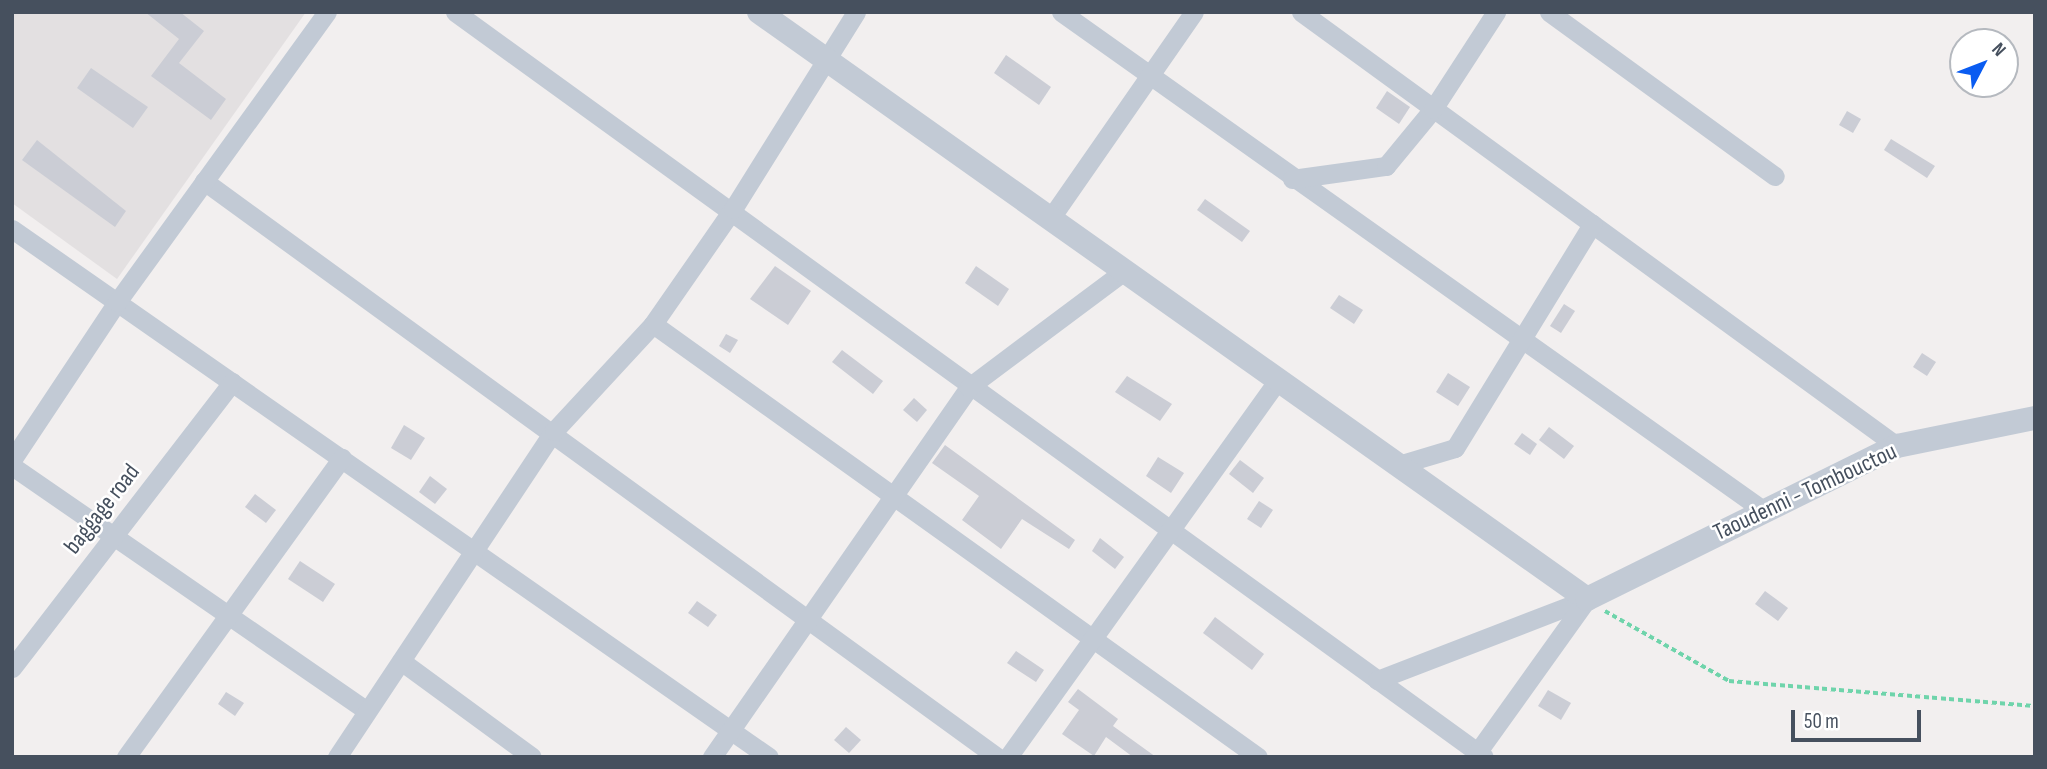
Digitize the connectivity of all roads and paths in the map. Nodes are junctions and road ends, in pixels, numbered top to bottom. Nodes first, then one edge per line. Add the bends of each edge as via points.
1 (327, 12) edge
2 (455, 12) edge
3 (759, 12) edge
4 (856, 12) edge
5 (1061, 12) edge
6 (1194, 12) edge
7 (1301, 12) edge
8 (1496, 12) edge
9 (1549, 12) edge
10 (822, 61) junction
11 (1148, 79) junction
12 (1433, 108) junction
13 (1775, 176) dead end
14 (1292, 179) junction
15 (205, 181) junction
16 (733, 209) junction
17 (1050, 219) junction
18 (1592, 224) junction
19 (12, 229) edge
20 (1124, 271) junction
21 (117, 302) junction
22 (653, 324) junction
23 (1523, 341) junction
24 (1278, 380) junction
25 (233, 382) junction
26 (969, 387) junction
27 (2035, 418) edge
28 (554, 430) junction
29 (1897, 446) junction
30 (342, 458) junction
31 (12, 460) edge
32 (1398, 465) junction
33 (12, 466) edge
34 (895, 497) junction
35 (1763, 510) junction
36 (1172, 535) junction
37 (113, 536) junction
38 (474, 551) junction
39 (1587, 598) junction
40 (229, 617) junction
41 (811, 620) junction
42 (1095, 640) junction
43 (401, 660) junction
44 (12, 668) edge
45 (1377, 680) junction
46 (2035, 706) edge
47 (368, 711) junction
48 (733, 728) junction
49 (1478, 755) edge
50 (1255, 756) edge
51 (125, 757) edge
52 (337, 757) edge
53 (532, 757) edge
54 (712, 757) edge
55 (769, 757) edge
56 (997, 757) edge
57 (1008, 757) edge

1 - 15 street
2 - 16 street
3 - 10 street
4 - 10 street
5 - 11 street
6 - 11 street
7 - 12 street
8 - 12 street
9 - 13 street
10 - 16 street
10 - 17 street
11 - 14 street
11 - 17 street
12 - 14 street via 1386,166
12 - 18 street
14 - 23 street
15 - 21 street
15 - 28 street
16 - 22 street
16 - 26 street
17 - 20 street
18 - 23 street
18 - 29 street
19 - 21 street
20 - 24 street
20 - 26 street
21 - 25 street
21 - 31 street
22 - 28 street
22 - 34 street
23 - 32 street via 1455,448
23 - 35 street
24 - 32 street
24 - 36 street
25 - 30 street
25 - 37 street, baggage road
26 - 34 street
26 - 36 street
27 - 29 street, Taoudenni - Tombouctou
28 - 38 street
28 - 41 street
29 - 35 street, Taoudenni - Tombouctou
30 - 38 street
30 - 40 street
32 - 39 street
33 - 37 street
34 - 41 street
34 - 42 street
35 - 39 street, Taoudenni - Tombouctou
36 - 42 street
36 - 45 street
37 - 40 street
37 - 44 street, baggage road
38 - 43 street
38 - 48 street
39 - 45 street
39 - 46 path via 1728,681
39 - 49 street
40 - 47 street
40 - 51 street
41 - 48 street
41 - 56 street
42 - 50 street
42 - 57 street
43 - 47 street
43 - 53 street
45 - 49 street
47 - 52 street
48 - 54 street
48 - 55 street

